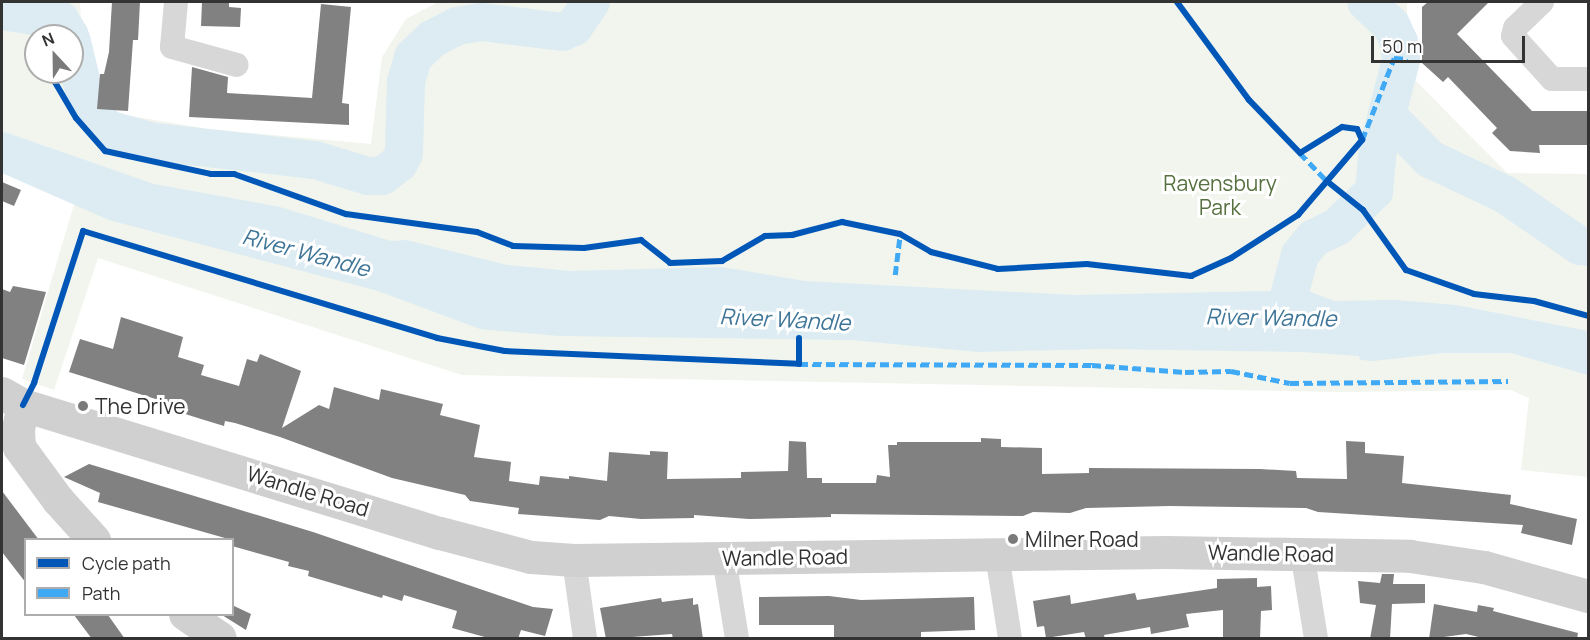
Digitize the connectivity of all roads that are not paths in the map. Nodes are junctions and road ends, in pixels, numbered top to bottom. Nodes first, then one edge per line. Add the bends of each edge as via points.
1 (176, 2) edge
2 (1542, 2) edge
3 (237, 65) dead end
4 (1588, 80) edge
5 (12, 399) edge
6 (92, 538) edge
7 (1302, 552) junction
8 (997, 555) junction
9 (724, 558) junction
10 (574, 560) junction
11 (1588, 596) edge
12 (186, 616) edge
13 (220, 639) edge
14 (585, 639) edge
15 (737, 639) edge
16 (1011, 639) edge
17 (1316, 639) edge

1 - 3 street via 172,47
2 - 4 street via 1515,28 1513,36 1552,79
5 - 6 street via 19,447
5 - 10 street, Wandle Road via 499,550
7 - 8 street, Wandle Road
7 - 11 street, Wandle Road via 1453,561
7 - 17 street
8 - 9 street, Wandle Road
8 - 16 street
9 - 10 street, Wandle Road
9 - 15 street
10 - 14 street
12 - 13 street

